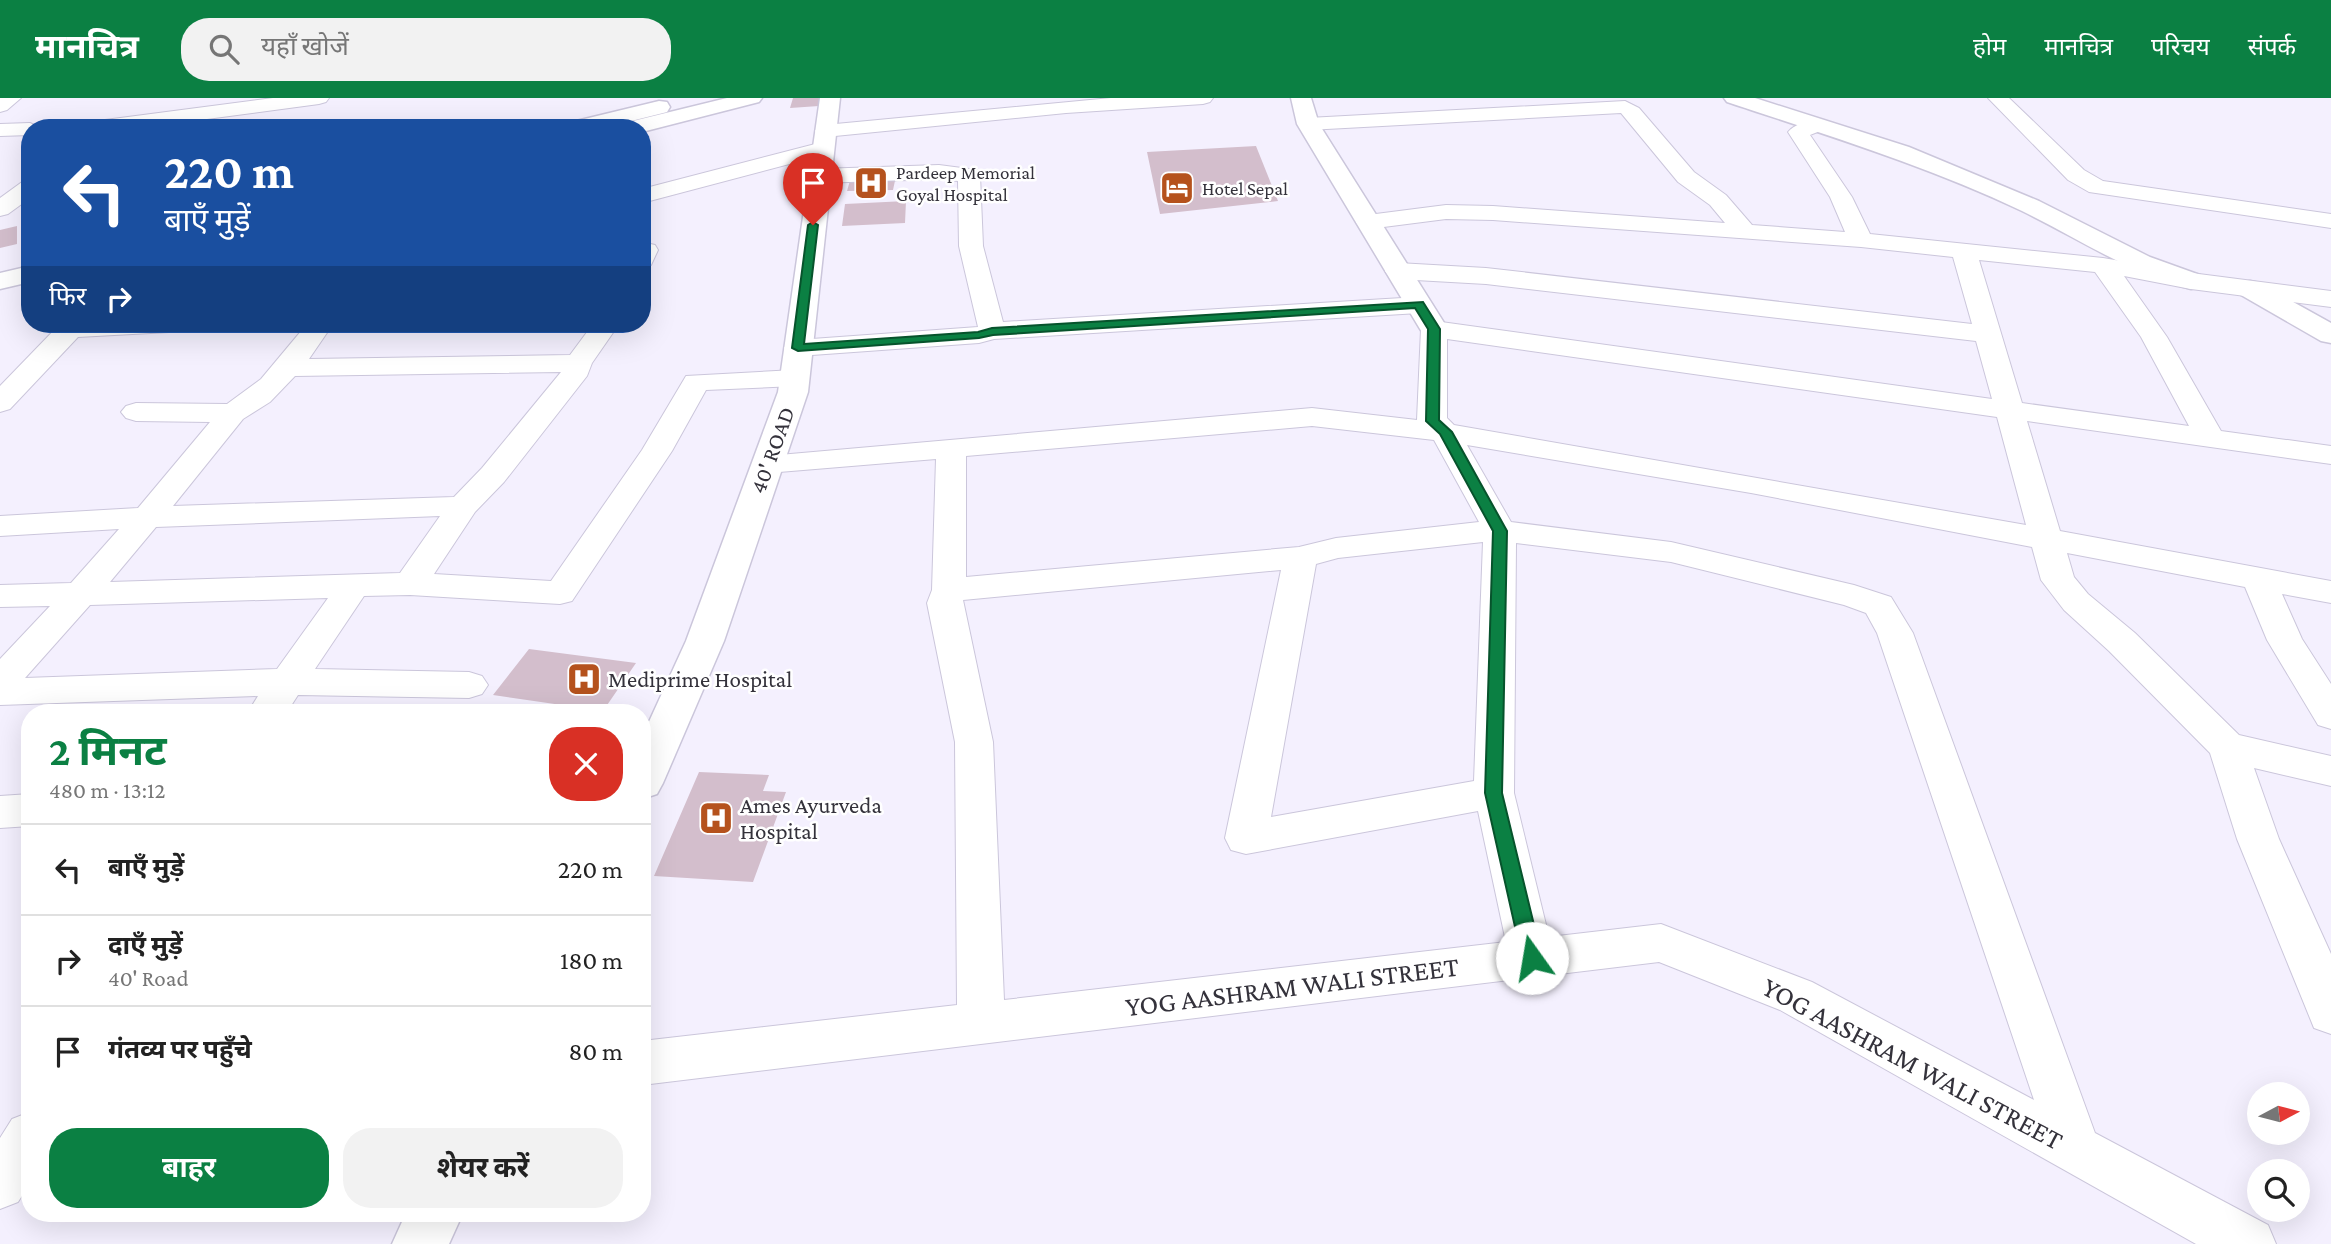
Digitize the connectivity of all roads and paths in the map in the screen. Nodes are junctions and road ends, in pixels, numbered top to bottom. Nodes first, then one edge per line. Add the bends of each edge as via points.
1 (11, 98) edge
2 (148, 98) edge
3 (319, 98) edge
4 (693, 98) edge
5 (752, 98) edge
6 (830, 98) edge
7 (1203, 98) edge
8 (1301, 98) edge
9 (1734, 98) edge
10 (1998, 98) edge
11 (0, 106) edge
12 (120, 119) edge
13 (163, 119) edge
14 (611, 119) edge
15 (651, 123) edge
16 (1308, 124) junction
17 (1818, 125) junction
18 (21, 129) edge
19 (0, 130) edge
20 (822, 152) junction
21 (21, 194) edge
22 (651, 194) edge
23 (0, 209) edge
24 (2331, 221) edge
25 (1368, 222) junction
26 (1745, 231) junction
27 (1860, 240) junction
28 (1964, 251) junction
29 (2103, 265) junction
30 (1398, 271) junction
31 (2191, 281) junction
32 (2250, 289) junction
33 (2331, 299) edge
34 (1426, 317) junction
35 (992, 331) junction
36 (67, 333) edge
37 (314, 333) edge
38 (600, 333) edge
39 (1989, 334) junction
40 (2331, 335) edge
41 (578, 363) junction
42 (796, 363) junction
43 (290, 368) junction
44 (0, 403) edge
45 (2010, 411) junction
46 (136, 412) dead end
47 (233, 414) junction
48 (1445, 432) junction
49 (2211, 439) junction
50 (951, 448) junction
51 (2331, 455) edge
52 (767, 464) junction
53 (463, 506) junction
54 (150, 517) junction
55 (0, 526) edge
56 (1500, 531) junction
57 (2044, 539) junction
58 (1300, 558) junction
59 (2259, 580) junction
60 (410, 584) junction
61 (354, 586) junction
62 (949, 590) junction
63 (2331, 592) edge
64 (82, 595) junction
65 (0, 596) edge
66 (0, 682) edge
67 (469, 685) dead end
68 (0, 692) edge
69 (276, 697) edge
70 (2331, 715) edge
71 (2227, 747) junction
72 (651, 763) edge
73 (2331, 771) edge
74 (1494, 793) junction
75 (1532, 958) junction
76 (2327, 990) edge
77 (981, 1023) junction
78 (651, 1062) edge
79 (21, 1150) edge
80 (2077, 1150) junction
81 (0, 1184) edge
82 (431, 1222) edge
83 (420, 1244) edge
84 (2249, 1244) edge

1 - 11 street
2 - 12 street
3 - 13 street
4 - 14 street
5 - 15 street
6 - 20 street, 40' ROAD
7 - 20 street via 1066,107
8 - 16 street
9 - 17 street
10 - 24 street via 2076,175 2097,187
16 - 25 street
16 - 26 street via 1625,107 1686,177 1718,200
17 - 27 street via 1798,132 1841,197
17 - 31 street via 1901,152
18 - 19 street
20 - 22 street
20 - 35 street via 968,175 971,246
20 - 42 street, 40' ROAD
21 - 23 street
25 - 26 street via 1446,212
25 - 30 street
26 - 27 street
27 - 28 street
28 - 29 street
28 - 39 street
29 - 31 street
29 - 49 street via 2154,337
30 - 34 street
30 - 39 street via 1486,276
31 - 32 street
32 - 33 street
32 - 40 street
34 - 35 street
34 - 45 street
34 - 48 street via 1432,421
35 - 42 street
36 - 44 street
37 - 43 street
38 - 41 street
39 - 45 street
41 - 43 street
41 - 53 street via 502,465
42 - 52 street, 40' ROAD via 793,392
42 - 60 street via 695,382 657,451 560,593
43 - 47 street
45 - 49 street
45 - 57 street
46 - 47 street
47 - 54 street
48 - 50 street via 1312,418
48 - 56 street
48 - 57 street
49 - 51 street
50 - 52 street
50 - 62 street
52 - 72 street, 40' ROAD via 705,641
53 - 54 street
53 - 60 street
54 - 55 street
54 - 64 street
56 - 58 street via 1349,546
56 - 74 street
56 - 80 street via 1671,552 1878,605 1895,633
57 - 59 street
57 - 71 street via 2066,592
58 - 62 street
58 - 74 street via 1246,838
59 - 63 street
59 - 70 street via 2285,640
60 - 61 street
61 - 64 street
61 - 69 street
62 - 77 street via 944,603 974,742
64 - 65 street
64 - 66 street
67 - 69 street
68 - 69 street
71 - 73 street
71 - 76 street via 2258,839
74 - 75 street
75 - 77 street, YOG AASHRAM WALI STREET
75 - 80 street, YOG AASHRAM WALI STREET via 1661,943 1796,996
77 - 78 street, YOG AASHRAM WALI STREET
79 - 81 street
80 - 84 street, YOG AASHRAM WALI STREET
82 - 83 street

